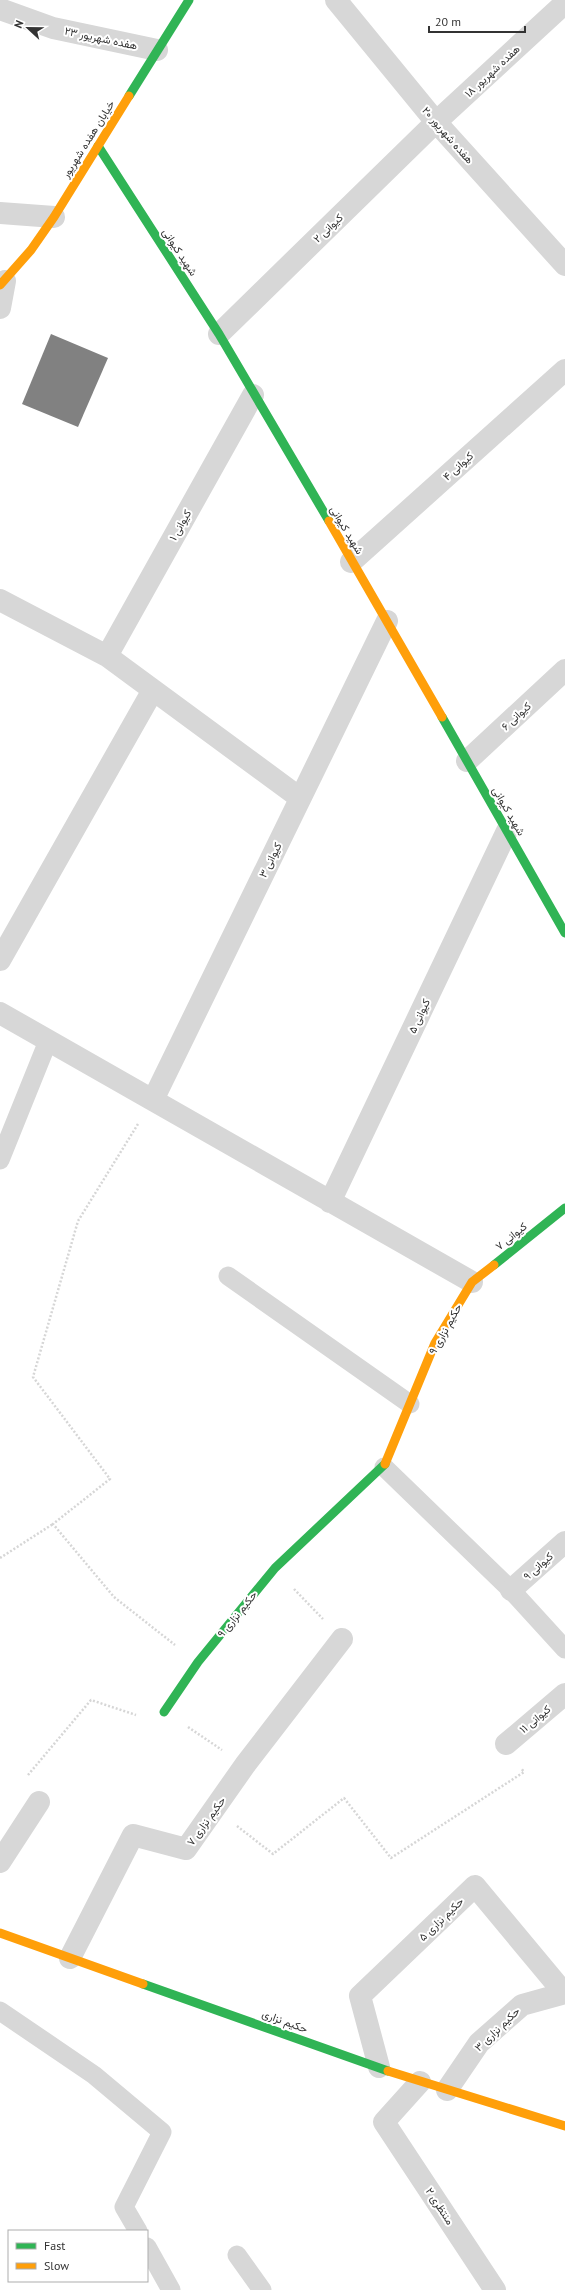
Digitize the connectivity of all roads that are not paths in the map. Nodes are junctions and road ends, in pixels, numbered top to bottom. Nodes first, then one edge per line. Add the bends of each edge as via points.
1 (189, 0) edge
2 (336, 0) edge
3 (565, 2) edge
4 (0, 9) edge
5 (157, 50) junction
6 (436, 122) junction
7 (98, 146) junction
8 (0, 213) edge
9 (54, 217) junction
10 (565, 265) edge
11 (3, 283) edge
12 (0, 308) edge
13 (219, 334) junction
14 (565, 370) edge
15 (253, 395) junction
16 (352, 562) junction
17 (0, 600) edge
18 (387, 620) junction
19 (107, 656) junction
20 (565, 670) edge
21 (153, 690) junction
22 (467, 761) junction
23 (300, 798) junction
24 (507, 831) junction
25 (565, 933) edge
26 (0, 960) edge
27 (0, 1013) edge
28 (48, 1041) junction
29 (153, 1100) junction
30 (0, 1160) edge
31 (330, 1202) junction
32 (565, 1208) edge
33 (228, 1276) dead end
34 (472, 1282) junction
35 (410, 1404) junction
36 (384, 1467) junction
37 (565, 1542) edge
38 (511, 1590) junction
39 (342, 1639) road end
40 (565, 1649) edge
41 (565, 1694) edge
42 (164, 1712) road end
43 (506, 1744) road end
44 (39, 1802) road end
45 (0, 1862) edge
46 (0, 1932) edge
47 (70, 1958) junction
48 (565, 1993) edge
49 (0, 2011) edge
50 (379, 2067) junction
51 (420, 2082) junction
52 (447, 2090) junction
53 (565, 2126) edge
54 (137, 2230) edge
55 (148, 2249) edge
56 (237, 2255) dead end
57 (171, 2290) edge
58 (262, 2290) edge
59 (495, 2290) edge

1 - 5 street, خیابان هفده شهریور
2 - 6 street, هفده شهریور ۲۰
3 - 6 street, هفده شهریور ۱۸
4 - 5 street, هفده شهریور ۲۳ via 53,28
5 - 7 street, خیابان هفده شهریور
6 - 10 street, هفده شهریور ۲۰
6 - 13 street, کیوانی ۲
7 - 9 street, خیابان هفده شهریور
7 - 13 street, شهید کیوانی
8 - 9 street
9 - 11 street, خیابان هفده شهریور
11 - 12 street
13 - 15 street, شهید کیوانی
14 - 16 street, کیوانی ۴
15 - 16 street, شهید کیوانی
15 - 19 street, کیوانی ۱
16 - 18 street, شهید کیوانی
17 - 19 street
18 - 22 street, شهید کیوانی
18 - 23 street, کیوانی ۳
19 - 21 street
20 - 22 street, کیوانی ۶
21 - 23 street
21 - 26 street
22 - 24 street, شهید کیوانی
23 - 29 street, کیوانی ۳
24 - 25 street, شهید کیوانی
24 - 31 street, کیوانی ۵
27 - 28 street
28 - 29 street
28 - 30 lane
29 - 31 street
31 - 34 street
32 - 34 street, کیوانی ۷
33 - 35 lane
34 - 35 street, حکیم نزاری ۹ via 435,1343
35 - 36 street, حکیم نزاری ۹
36 - 38 lane
36 - 42 street, حکیم نزاری ۹ via 275,1568 198,1662
37 - 38 street, کیوانی ۹
38 - 40 lane
39 - 47 street, حکیم نزاری ۷ via 245,1765 186,1849 133,1835
41 - 43 street, کیوانی ۱۱
44 - 45 street
46 - 47 street, حکیم نزاری
47 - 50 street, حکیم نزاری
48 - 50 street, حکیم نزاری ۵ via 475,1886 360,1996
48 - 52 street, حکیم نزاری ۳ via 522,2005 479,2043
49 - 54 lane via 94,2075 162,2132 124,2207
50 - 51 street, حکیم نزاری
51 - 52 street, حکیم نزاری
51 - 59 street, منتظری ۲ via 384,2122
52 - 53 street, حکیم نزاری
55 - 57 lane
56 - 58 lane

